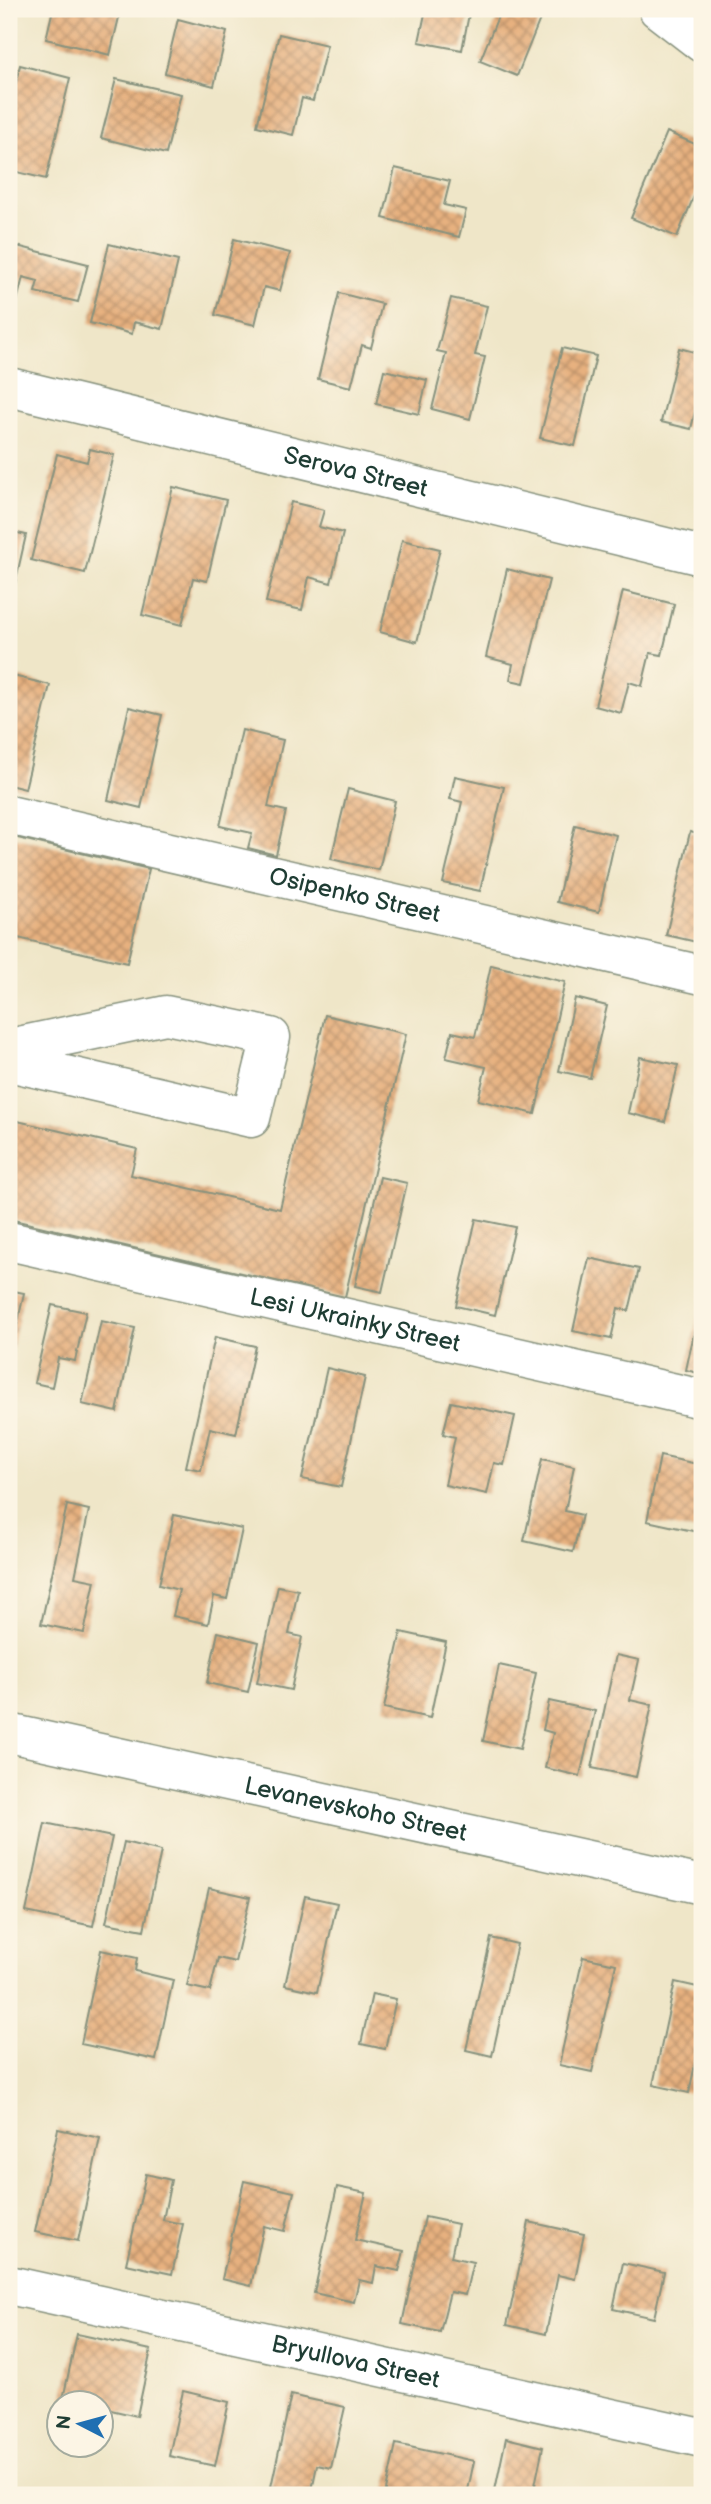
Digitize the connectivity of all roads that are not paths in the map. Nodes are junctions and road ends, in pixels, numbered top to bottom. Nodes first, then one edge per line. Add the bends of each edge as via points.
1 (658, 9) edge
2 (702, 43) edge
3 (9, 387) edge
4 (702, 556) edge
5 (9, 815) edge
6 (702, 975) edge
7 (9, 1048) edge
8 (9, 1062) edge
9 (9, 1241) edge
10 (702, 1399) edge
11 (9, 1732) edge
12 (702, 1885) edge
13 (9, 2285) edge
14 (702, 2438) edge

1 - 2 street
3 - 4 street, Serova Street
5 - 6 street, Osipenko Street
7 - 8 street via 166,1016 271,1037 251,1118
9 - 10 street, Lesi Ukrainky Street
11 - 12 street, Levanevskoho Street
13 - 14 street, Bryullova Street

